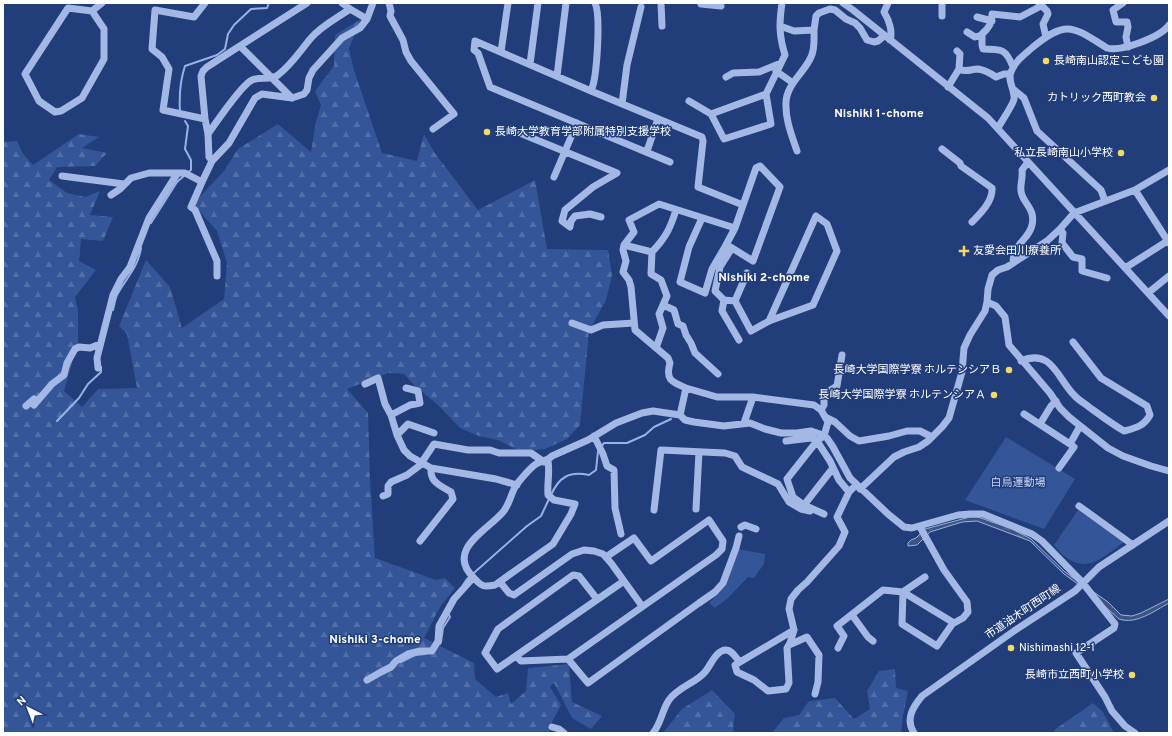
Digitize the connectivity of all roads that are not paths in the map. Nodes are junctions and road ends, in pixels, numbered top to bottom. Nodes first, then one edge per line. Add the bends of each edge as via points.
1 (102, 3) edge
2 (204, 3) edge
3 (307, 3) edge
4 (342, 3) edge
5 (373, 3) edge
6 (389, 3) edge
7 (508, 3) edge
8 (538, 3) edge
9 (566, 3) edge
10 (595, 3) edge
11 (661, 3) edge
12 (782, 3) edge
13 (843, 3) edge
14 (888, 3) edge
15 (942, 3) edge
16 (1123, 3) edge
17 (701, 4) edge
18 (721, 5) edge
19 (1040, 5) edge
20 (641, 7) dead end
21 (350, 9) junction
22 (92, 11) junction
23 (721, 15) dead end
24 (942, 16) dead end
25 (977, 17) dead end
26 (366, 19) junction
27 (992, 21) junction
28 (1169, 25) edge
29 (662, 26) dead end
30 (780, 26) junction
31 (814, 30) junction
32 (967, 32) dead end
33 (982, 35) junction
34 (1046, 36) junction
35 (887, 38) junction
36 (240, 46) junction
37 (1128, 47) junction
38 (957, 51) dead end
39 (501, 52) junction
40 (782, 63) junction
41 (530, 64) junction
42 (1013, 67) junction
43 (959, 69) junction
44 (776, 71) junction
45 (1010, 74) junction
46 (557, 76) junction
47 (726, 77) dead end
48 (271, 78) junction
49 (793, 83) junction
50 (948, 87) junction
51 (1013, 89) junction
52 (591, 91) junction
53 (766, 94) junction
54 (292, 98) junction
55 (689, 101) dead end
56 (622, 104) junction
57 (711, 114) junction
58 (205, 119) junction
59 (658, 119) junction
60 (577, 123) junction
61 (998, 128) junction
62 (433, 129) dead end
63 (510, 129) dead end
64 (208, 134) junction
65 (942, 148) dead end
66 (647, 151) junction
67 (797, 151) dead end
68 (565, 152) junction
69 (212, 161) junction
70 (670, 162) dead end
71 (1028, 162) junction
72 (1169, 171) edge
73 (177, 174) junction
74 (62, 176) dead end
75 (554, 177) dead end
76 (202, 182) junction
77 (124, 184) junction
78 (1135, 190) junction
79 (110, 195) dead end
80 (1105, 201) junction
81 (743, 205) junction
82 (676, 210) junction
83 (1074, 213) junction
84 (601, 217) dead end
85 (702, 218) junction
86 (972, 222) dead end
87 (735, 228) junction
88 (1060, 229) junction
89 (1169, 241) edge
90 (624, 245) junction
91 (729, 247) junction
92 (652, 252) junction
93 (1013, 263) junction
94 (1125, 268) junction
95 (747, 273) dead end
96 (217, 276) dead end
97 (1169, 276) edge
98 (1107, 278) dead end
99 (1148, 293) junction
100 (724, 300) junction
101 (735, 301) junction
102 (987, 302) junction
103 (664, 304) junction
104 (1169, 316) edge
105 (768, 321) junction
106 (572, 323) dead end
107 (634, 323) junction
108 (739, 340) dead end
109 (1072, 342) dead end
110 (100, 344) junction
111 (656, 348) junction
112 (842, 355) dead end
113 (1021, 361) junction
114 (98, 368) dead end
115 (718, 374) dead end
116 (365, 384) dead end
117 (406, 388) dead end
118 (686, 388) junction
119 (753, 397) junction
120 (1056, 401) junction
121 (26, 406) dead end
122 (821, 410) junction
123 (1024, 414) dead end
124 (391, 415) junction
125 (680, 415) junction
126 (825, 417) junction
127 (744, 423) junction
128 (1040, 424) junction
129 (1080, 426) junction
130 (434, 433) dead end
131 (397, 435) junction
132 (594, 436) junction
133 (824, 436) junction
134 (932, 438) junction
135 (786, 440) dead end
136 (817, 441) junction
137 (1070, 444) junction
138 (699, 452) junction
139 (546, 461) junction
140 (423, 463) junction
141 (432, 468) junction
142 (833, 468) junction
143 (1059, 468) dead end
144 (1169, 471) edge
145 (517, 485) junction
146 (858, 487) junction
147 (849, 492) junction
148 (383, 496) dead end
149 (804, 505) junction
150 (1079, 506) dead end
151 (696, 509) dead end
152 (654, 510) dead end
153 (824, 514) junction
154 (837, 517) junction
155 (1169, 521) edge
156 (741, 527) dead end
157 (920, 527) junction
158 (756, 528) dead end
159 (621, 534) dead end
160 (739, 536) dead end
161 (420, 541) dead end
162 (1133, 545) junction
163 (606, 557) junction
164 (925, 577) dead end
165 (473, 578) junction
166 (624, 581) junction
167 (500, 582) junction
168 (1082, 582) junction
169 (903, 592) junction
170 (598, 599) junction
171 (642, 606) junction
172 (852, 615) junction
173 (953, 623) junction
174 (794, 630) junction
175 (873, 641) dead end
176 (789, 645) junction
177 (838, 648) dead end
178 (516, 656) junction
179 (568, 659) junction
180 (740, 662) junction
181 (367, 680) dead end
182 (815, 694) dead end
183 (552, 727) dead end
184 (564, 733) edge
185 (653, 733) edge
186 (914, 733) edge
187 (1135, 733) edge

1 - 22 street
2 - 58 street via 194,18 155,10 152,49 162,57 169,69 162,110
3 - 36 street
4 - 21 street
5 - 26 street
6 - 62 street via 390,16 411,61 454,114
7 - 39 street
8 - 41 street
9 - 46 street
10 - 52 street via 598,29
11 - 29 street
12 - 30 street
13 - 35 street
14 - 35 street via 884,12 892,35
15 - 24 street
16 - 37 street via 1113,10 1116,22 1127,22
17 - 18 street
18 - 23 street
19 - 27 street via 1020,17 992,14
19 - 34 street via 1048,14 1042,24
20 - 56 street via 627,65
21 - 26 street
21 - 48 street via 311,37 298,56 277,76
22 - 22 street via 104,29 104,59 82,98 55,112 39,101 25,74 68,8
25 - 27 street
26 - 54 street via 360,28 342,38 313,70 304,94
27 - 33 street
28 - 37 street via 1159,34
30 - 31 street via 794,31
30 - 40 street via 780,39 785,55
31 - 35 street via 816,16 830,9 855,23 867,40 874,42
31 - 49 street via 812,57
32 - 33 street via 975,37
33 - 42 street via 984,49 1000,49 1005,52
34 - 37 street via 1068,28 1077,30 1112,50
34 - 42 street
35 - 50 street
36 - 48 street
36 - 58 street via 202,71
38 - 43 street via 960,54
39 - 41 street
39 - 60 street via 475,41 474,50 478,52 490,87
40 - 44 street
40 - 47 street via 759,72 733,73
41 - 46 street
42 - 45 street
43 - 45 street via 964,72 978,70 996,77
43 - 50 street
44 - 49 street
44 - 53 street
45 - 51 street
46 - 52 street
48 - 54 street
48 - 64 street via 260,77 251,80
49 - 67 street via 786,102 787,116
50 - 61 street
51 - 61 street via 1014,99
51 - 80 street via 1024,98 1038,131 1100,190
52 - 56 street
53 - 57 street
53 - 57 street via 771,124 724,139
54 - 69 street via 262,94 255,98 229,143
55 - 57 street
56 - 59 street
58 - 64 street
59 - 66 street
59 - 81 street via 702,137 698,187
60 - 66 street
60 - 68 street
61 - 71 street
63 - 68 street
64 - 69 street via 209,158
65 - 86 street via 961,166 992,188 990,199
66 - 70 street
68 - 75 street
68 - 84 street via 617,173 593,187 565,210 562,221 570,227 575,216 590,214
69 - 76 street
71 - 83 street
71 - 93 street via 1022,170 1021,192 1032,211 1032,226 1014,252
72 - 78 street
73 - 76 street via 185,173
73 - 77 street via 137,175
73 - 110 street via 149,218 130,267 113,295
74 - 77 street
76 - 96 street via 191,207 195,210 217,261
77 - 79 street
78 - 80 street
78 - 89 street
80 - 83 street
81 - 87 street
81 - 91 street via 756,168 760,166 780,187 753,261
82 - 85 street
82 - 90 street via 659,204 629,220 634,232
82 - 92 street via 665,238
83 - 88 street
83 - 94 street
85 - 87 street
85 - 91 street via 689,247 680,282 705,293 712,269
87 - 91 street
88 - 93 street via 1047,241
88 - 98 street via 1063,233 1062,243 1073,257 1082,259 1082,271
89 - 94 street
90 - 92 street
90 - 107 street via 626,261 623,272 631,287
91 - 100 street via 720,267 715,291
92 - 103 street via 651,274 661,280 667,296
93 - 102 street via 992,275
94 - 99 street
95 - 101 street
97 - 99 street
99 - 104 street
100 - 101 street
100 - 108 street via 722,311
101 - 105 street via 751,331
102 - 113 street via 996,306 1005,317 1009,345
102 - 134 street via 985,311 964,348 962,372 949,418
103 - 111 street via 659,314 663,328
103 - 115 street via 674,310 678,324 683,326 695,353
105 - 105 street via 812,223 816,216 827,224 837,251 813,305
106 - 107 street via 591,330 603,325
107 - 111 street via 635,330
109 - 113 street via 1102,378 1147,406 1150,415 1146,423 1124,431 1074,396 1050,363 1035,357
110 - 114 street
110 - 121 street via 75,349 64,375 52,384 34,405 32,404 35,400
111 - 118 street via 668,358 668,376 673,382
112 - 122 street via 837,386 824,394
113 - 120 street
116 - 124 street via 378,378 385,404
117 - 124 street via 418,391 420,403
118 - 119 street via 717,396
118 - 125 street
119 - 122 street via 814,405
119 - 127 street
120 - 128 street
120 - 129 street
122 - 126 street
123 - 128 street
124 - 131 street
125 - 127 street via 686,420 724,426
125 - 132 street via 653,411 642,413 616,422
126 - 133 street via 828,422
126 - 134 street via 859,441 907,431 920,431
127 - 133 street via 780,433 812,431
128 - 137 street
129 - 137 street
129 - 144 street via 1104,446 1123,456
130 - 131 street via 408,424
131 - 140 street via 404,450
132 - 139 street
132 - 159 street via 607,466 614,470 615,508
133 - 136 street
133 - 146 street
134 - 146 street via 919,447 894,457
135 - 136 street via 811,438
136 - 142 street
136 - 149 street via 787,479 793,496
137 - 143 street via 1074,447
138 - 151 street
138 - 152 street via 661,450
138 - 153 street via 735,456 742,467 778,484 789,502 801,510
139 - 140 street via 531,453 499,453 434,444
139 - 145 street via 536,464
139 - 167 street via 549,467 548,495 554,500 575,504 553,544
140 - 141 street
140 - 148 street via 407,475 391,482 388,494
141 - 145 street
141 - 161 street via 430,475 434,481 451,492 453,499
142 - 147 street via 838,480
142 - 149 street
145 - 165 street via 504,511 464,551 463,561
146 - 147 street
146 - 157 street via 904,527
147 - 154 street
149 - 153 street
150 - 162 street
153 - 154 street
154 - 174 street via 845,532 839,546 791,599 788,609
155 - 162 street, 市道油木町西町線
156 - 158 street via 745,525
157 - 168 street via 958,515 983,514 1032,534
157 - 173 street via 944,570 967,602 968,612
160 - 179 street via 723,583 704,600 588,683
162 - 168 street, 市道油木町西町線 via 1099,567
163 - 166 street
163 - 167 street via 594,551 584,550 572,554 514,595
163 - 171 street via 634,538 651,561 709,520 723,541 722,549
164 - 169 street
165 - 167 street via 486,587
165 - 181 street via 454,600 439,626 438,641 432,651 408,654
166 - 170 street
166 - 171 street
168 - 186 street, 市道油木町西町線 via 1075,591 922,696 910,716 911,729
168 - 187 street via 1115,624 1114,628 1076,653 1112,711
169 - 172 street via 884,590
169 - 173 street
169 - 173 street via 902,624 937,646
170 - 178 street
170 - 178 street via 579,576 573,575 498,629 485,653 497,669
171 - 179 street
172 - 175 street
172 - 177 street via 837,626 844,636
174 - 176 street
174 - 180 street
176 - 180 street via 789,683 786,689 768,691 754,680 736,672 735,665
176 - 182 street via 806,637 819,655
178 - 179 street via 521,661
180 - 185 street via 728,650 716,655 705,673 670,698
183 - 184 street

